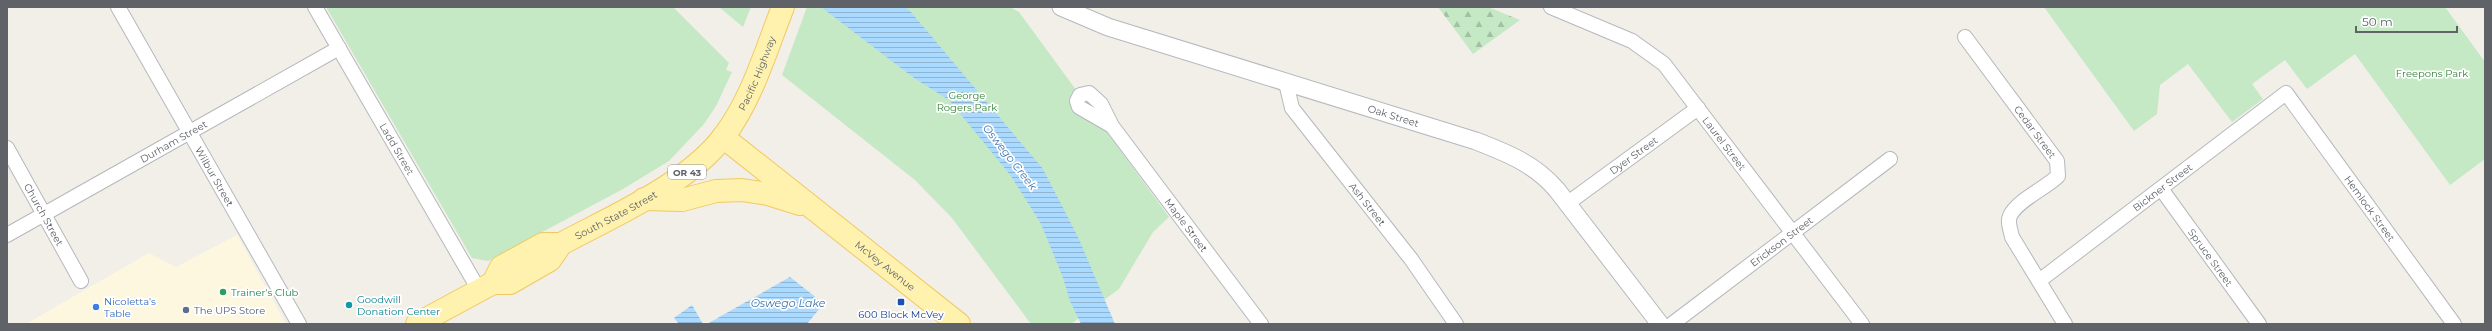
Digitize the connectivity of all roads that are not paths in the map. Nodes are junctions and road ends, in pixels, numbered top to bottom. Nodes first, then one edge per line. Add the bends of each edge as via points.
1 (118, 7) edge
2 (315, 7) edge
3 (784, 7) edge
4 (1061, 7) edge
5 (1551, 7) edge
6 (1965, 37) dead end
7 (339, 48) junction
8 (1286, 83) junction
9 (2286, 93) joint
10 (1698, 108) junction
11 (1112, 126) dead end
12 (188, 132) junction
13 (724, 137) junction
14 (7, 148) edge
15 (1890, 159) dead end
16 (2162, 190) junction
17 (644, 199) junction
18 (1568, 203) junction
19 (812, 208) junction
20 (44, 214) junction
21 (1792, 233) junction
22 (7, 235) edge
23 (81, 281) dead end
24 (2040, 281) junction
25 (486, 287) junction
26 (299, 324) edge
27 (417, 324) edge
28 (959, 324) edge
29 (1261, 324) edge
30 (1456, 324) edge
31 (1660, 324) edge
32 (1672, 324) edge
33 (1862, 324) edge
34 (2065, 324) edge
35 (2259, 324) edge
36 (2454, 324) edge

1 - 12 street, Wilbur Street
2 - 7 street, Ladd Street
3 - 13 main road, Pacific Highway / OR 43 via 748,95
4 - 8 street, Oak Street via 1108,28
5 - 10 street, Laurel Street via 1632,41 1650,53 1673,74
6 - 24 street, Cedar Street via 2057,161 2058,176 2016,208 2010,216 2009,223 2012,237
7 - 12 street, Durham Street
7 - 25 street, Ladd Street
8 - 18 street, Oak Street via 1507,153 1541,173
8 - 30 street, Ash Street via 1292,108 1410,259
9 - 16 street, Bickner Street
9 - 36 street, Hemlock Street
10 - 18 street, Dyer Street
10 - 21 street, Laurel Street
11 - 29 street, Maple Street
12 - 20 street, Durham Street
12 - 26 street, Wilbur Street
13 - 17 main road, South State Street / OR 43 via 688,172
13 - 19 main road, McVey Avenue
14 - 20 street, Church Street
15 - 21 street, Erickson Street
16 - 24 street, Bickner Street
16 - 35 street, Spruce Street
17 - 19 main road, McVey Avenue via 682,200 716,191 742,190 768,194
17 - 25 main road, South State Street / OR 43 via 561,244 542,244 501,267
18 - 31 street, Oak Street
19 - 28 main road, McVey Avenue
20 - 22 street, Durham Street
20 - 23 street, Church Street
21 - 32 street, Erickson Street
21 - 33 street, Laurel Street
24 - 34 street, Cedar Street
25 - 27 main road

